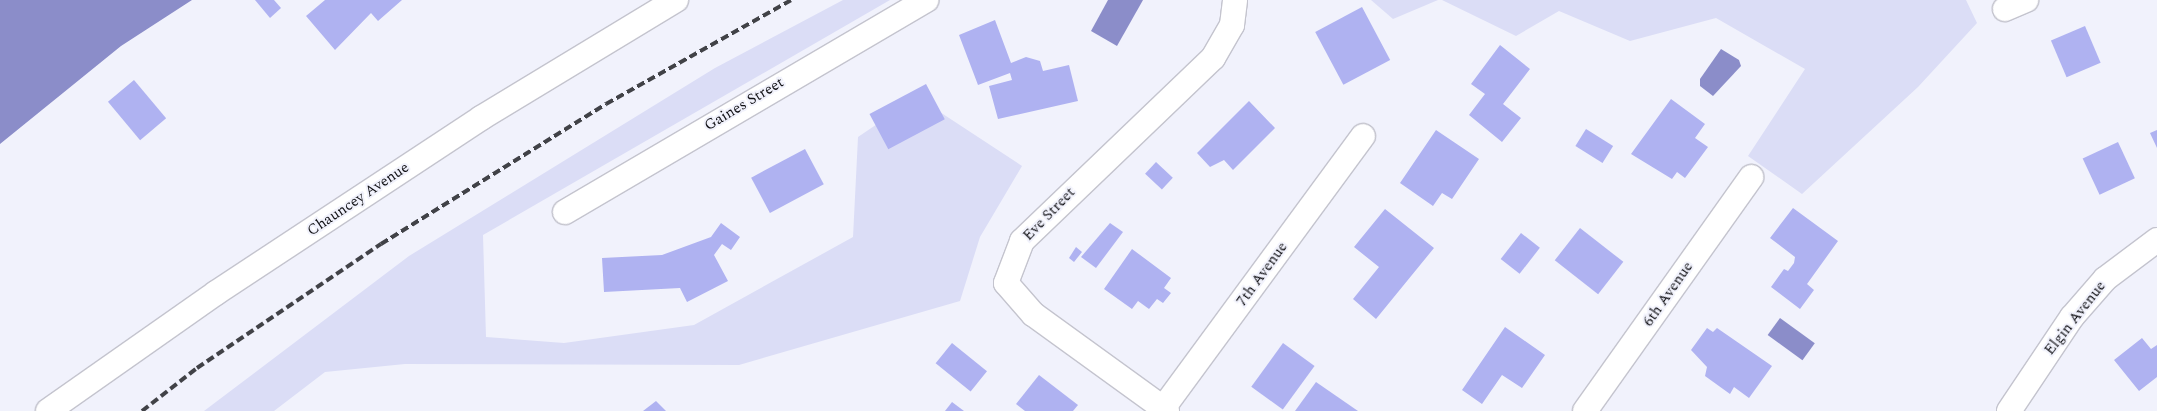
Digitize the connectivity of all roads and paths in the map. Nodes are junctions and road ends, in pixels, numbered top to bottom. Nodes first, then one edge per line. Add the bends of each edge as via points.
1 (676, 0) edge
2 (926, 0) edge
3 (1238, 1) edge
4 (1363, 136) dead end
5 (1751, 177) dead end
6 (565, 212) dead end
7 (2157, 240) edge
8 (1164, 410) edge
9 (48, 411) edge
10 (1585, 411) edge
11 (2009, 411) edge

1 - 9 street, Chauncey Avenue via 481,118 216,294
2 - 6 street, Gaines Street
3 - 8 street, Eve Street via 1232,24 1213,58 1022,241 1006,283 1034,314
4 - 8 street, 7th Avenue
5 - 10 street, 6th Avenue
7 - 11 street, Elgin Avenue via 2105,279 2072,317

